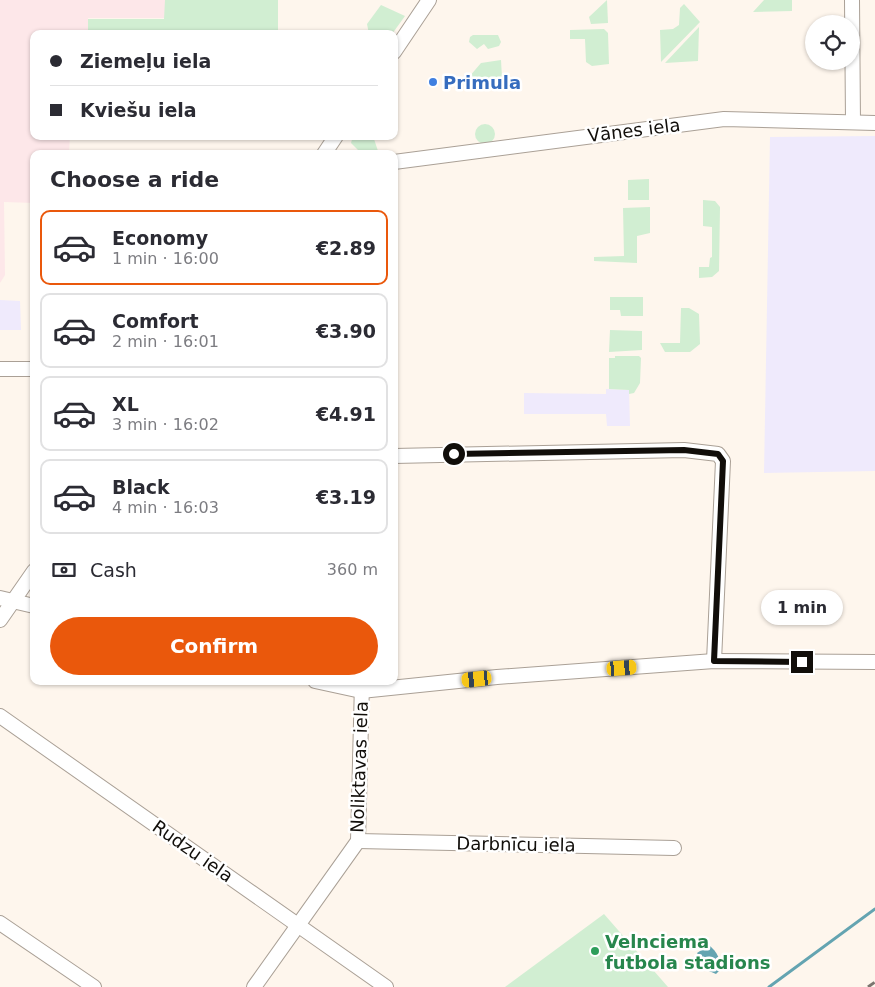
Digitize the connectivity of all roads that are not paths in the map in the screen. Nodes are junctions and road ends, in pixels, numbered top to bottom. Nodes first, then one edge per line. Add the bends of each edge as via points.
1 (429, 0) edge
2 (852, 0) edge
3 (398, 46) edge
4 (852, 122) junction
5 (875, 123) edge
6 (398, 161) edge
7 (0, 369) edge
8 (30, 369) edge
9 (398, 456) edge
10 (30, 575) edge
11 (6, 599) edge
12 (30, 605) edge
13 (0, 620) edge
14 (714, 661) junction
15 (875, 662) edge
16 (398, 684) edge
17 (376, 685) edge
18 (361, 686) edge
19 (0, 716) edge
20 (358, 841) junction
21 (674, 848) dead end
22 (0, 923) edge
23 (299, 925) junction
24 (94, 987) edge
25 (254, 987) edge
26 (386, 987) edge

1 - 3 street
2 - 4 street
4 - 5 street, Vānes iela
4 - 6 street, Vānes iela via 724,119
7 - 8 street
9 - 14 street via 684,450 718,454 723,461
10 - 11 street
11 - 12 street
11 - 13 street
14 - 15 street
14 - 16 street
17 - 18 street
18 - 20 street, Noliktavas iela
19 - 23 street, Rudzu iela
20 - 21 street, Darbnīcu iela
20 - 23 street, Noliktavas iela
22 - 24 street
23 - 25 street, Noliktavas iela
23 - 26 street, Rudzu iela

